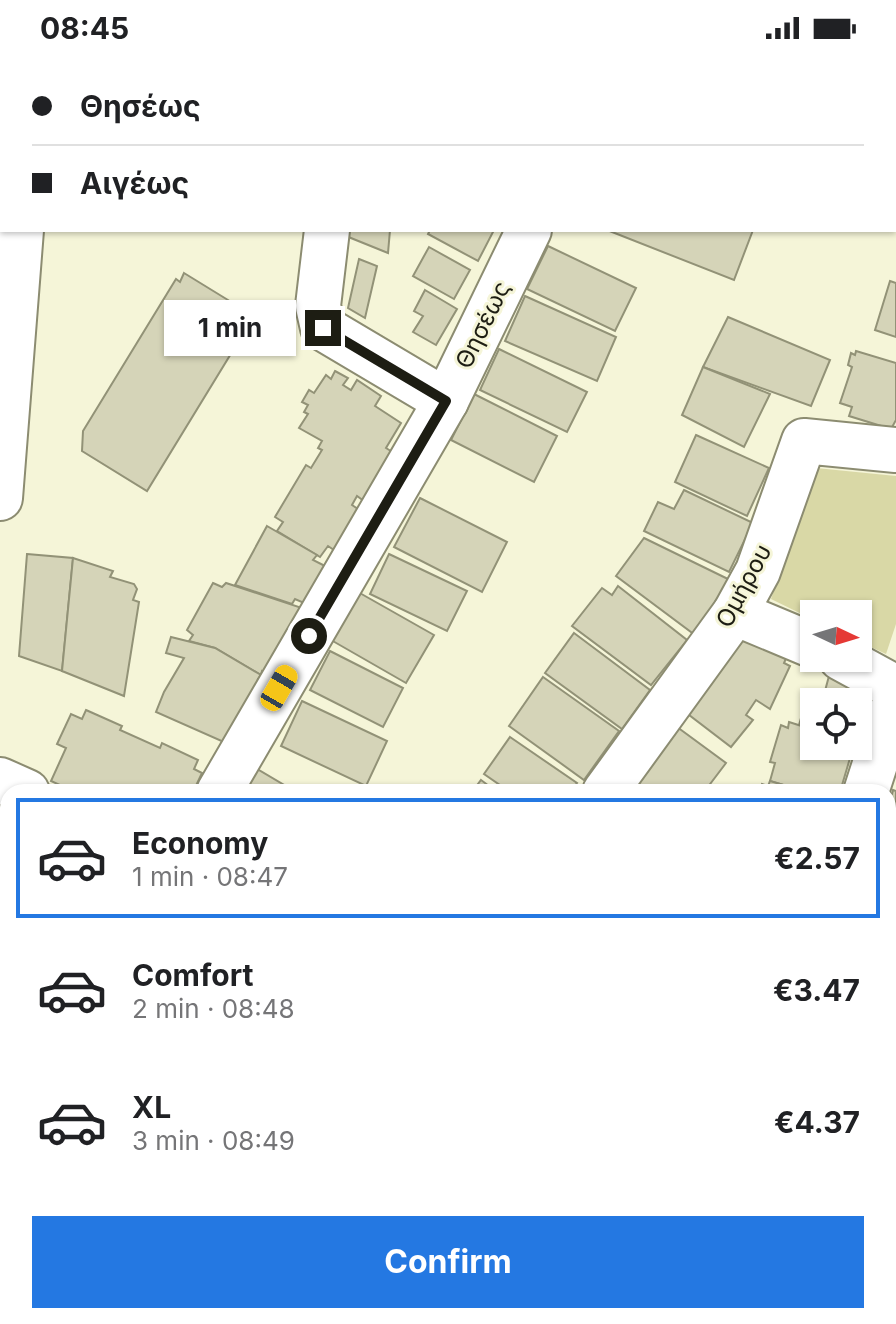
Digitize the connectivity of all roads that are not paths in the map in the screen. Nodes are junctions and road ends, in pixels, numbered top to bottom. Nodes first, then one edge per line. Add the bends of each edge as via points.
1 (21, 232) edge
2 (327, 232) edge
3 (528, 232) edge
4 (446, 401) junction
5 (896, 450) edge
6 (0, 498) edge
7 (735, 613) junction
8 (800, 640) edge
9 (867, 672) edge
10 (896, 688) edge
11 (896, 699) edge
12 (224, 784) edge
13 (611, 784) edge
14 (869, 784) edge

1 - 6 street
2 - 4 street via 318,306 323,328
3 - 4 street, Θησέως
4 - 12 street, Θησέως
5 - 7 street, Ομήρου via 804,441 758,571
7 - 8 street
7 - 13 street, Ομήρου
9 - 10 street
11 - 14 street

